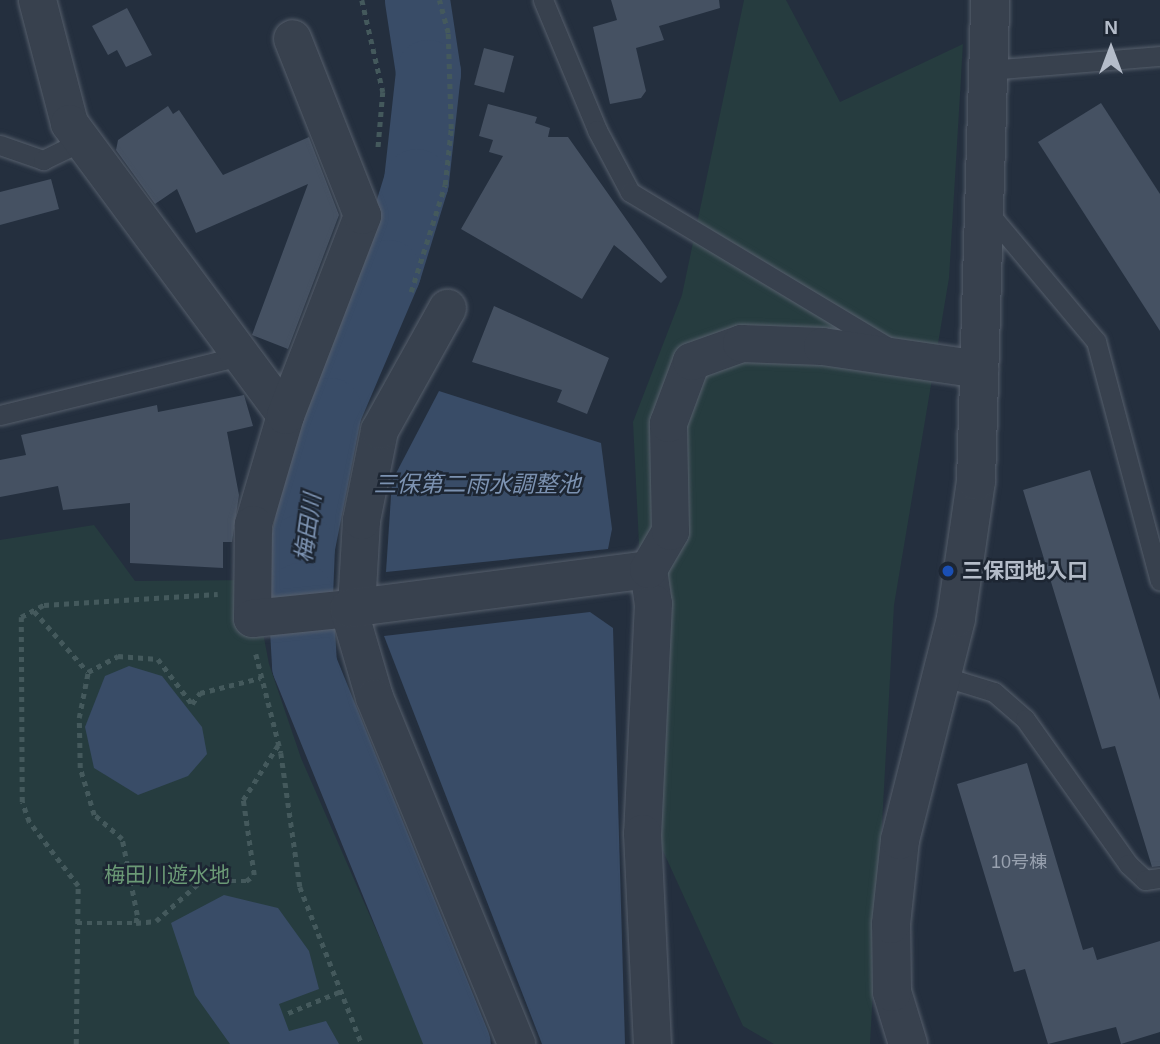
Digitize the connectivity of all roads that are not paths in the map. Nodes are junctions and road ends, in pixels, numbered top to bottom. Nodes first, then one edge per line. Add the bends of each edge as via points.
1 (37, 0) edge
2 (543, 0) edge
3 (990, 0) edge
4 (292, 38) dead end
5 (1160, 56) edge
6 (989, 70) junction
7 (82, 141) junction
8 (0, 145) edge
9 (984, 207) junction
10 (447, 308) dead end
11 (241, 356) junction
12 (907, 359) junction
13 (979, 369) junction
14 (0, 415) edge
15 (285, 415) junction
16 (648, 569) junction
17 (1160, 581) edge
18 (348, 609) junction
19 (942, 676) junction
20 (1160, 878) edge
21 (516, 1044) edge
22 (652, 1044) edge
23 (908, 1044) edge

1 - 7 street via 68,124
2 - 12 lane via 597,130 630,191
3 - 6 street
4 - 15 street via 362,215
5 - 6 lane
6 - 9 street
7 - 8 lane via 43,160
7 - 11 street
9 - 13 street
9 - 17 lane via 1097,341
10 - 18 street via 379,430
11 - 14 lane
11 - 15 street
12 - 13 street
12 - 16 street via 822,346 741,343 691,361 668,423 670,531
13 - 19 street via 976,481
15 - 18 street via 254,524 245,613
16 - 18 street
16 - 22 street via 653,603 642,833
18 - 21 street via 374,697
19 - 20 lane via 995,692 1025,719 1128,864 1145,880
19 - 23 street via 900,840 891,924 892,992

